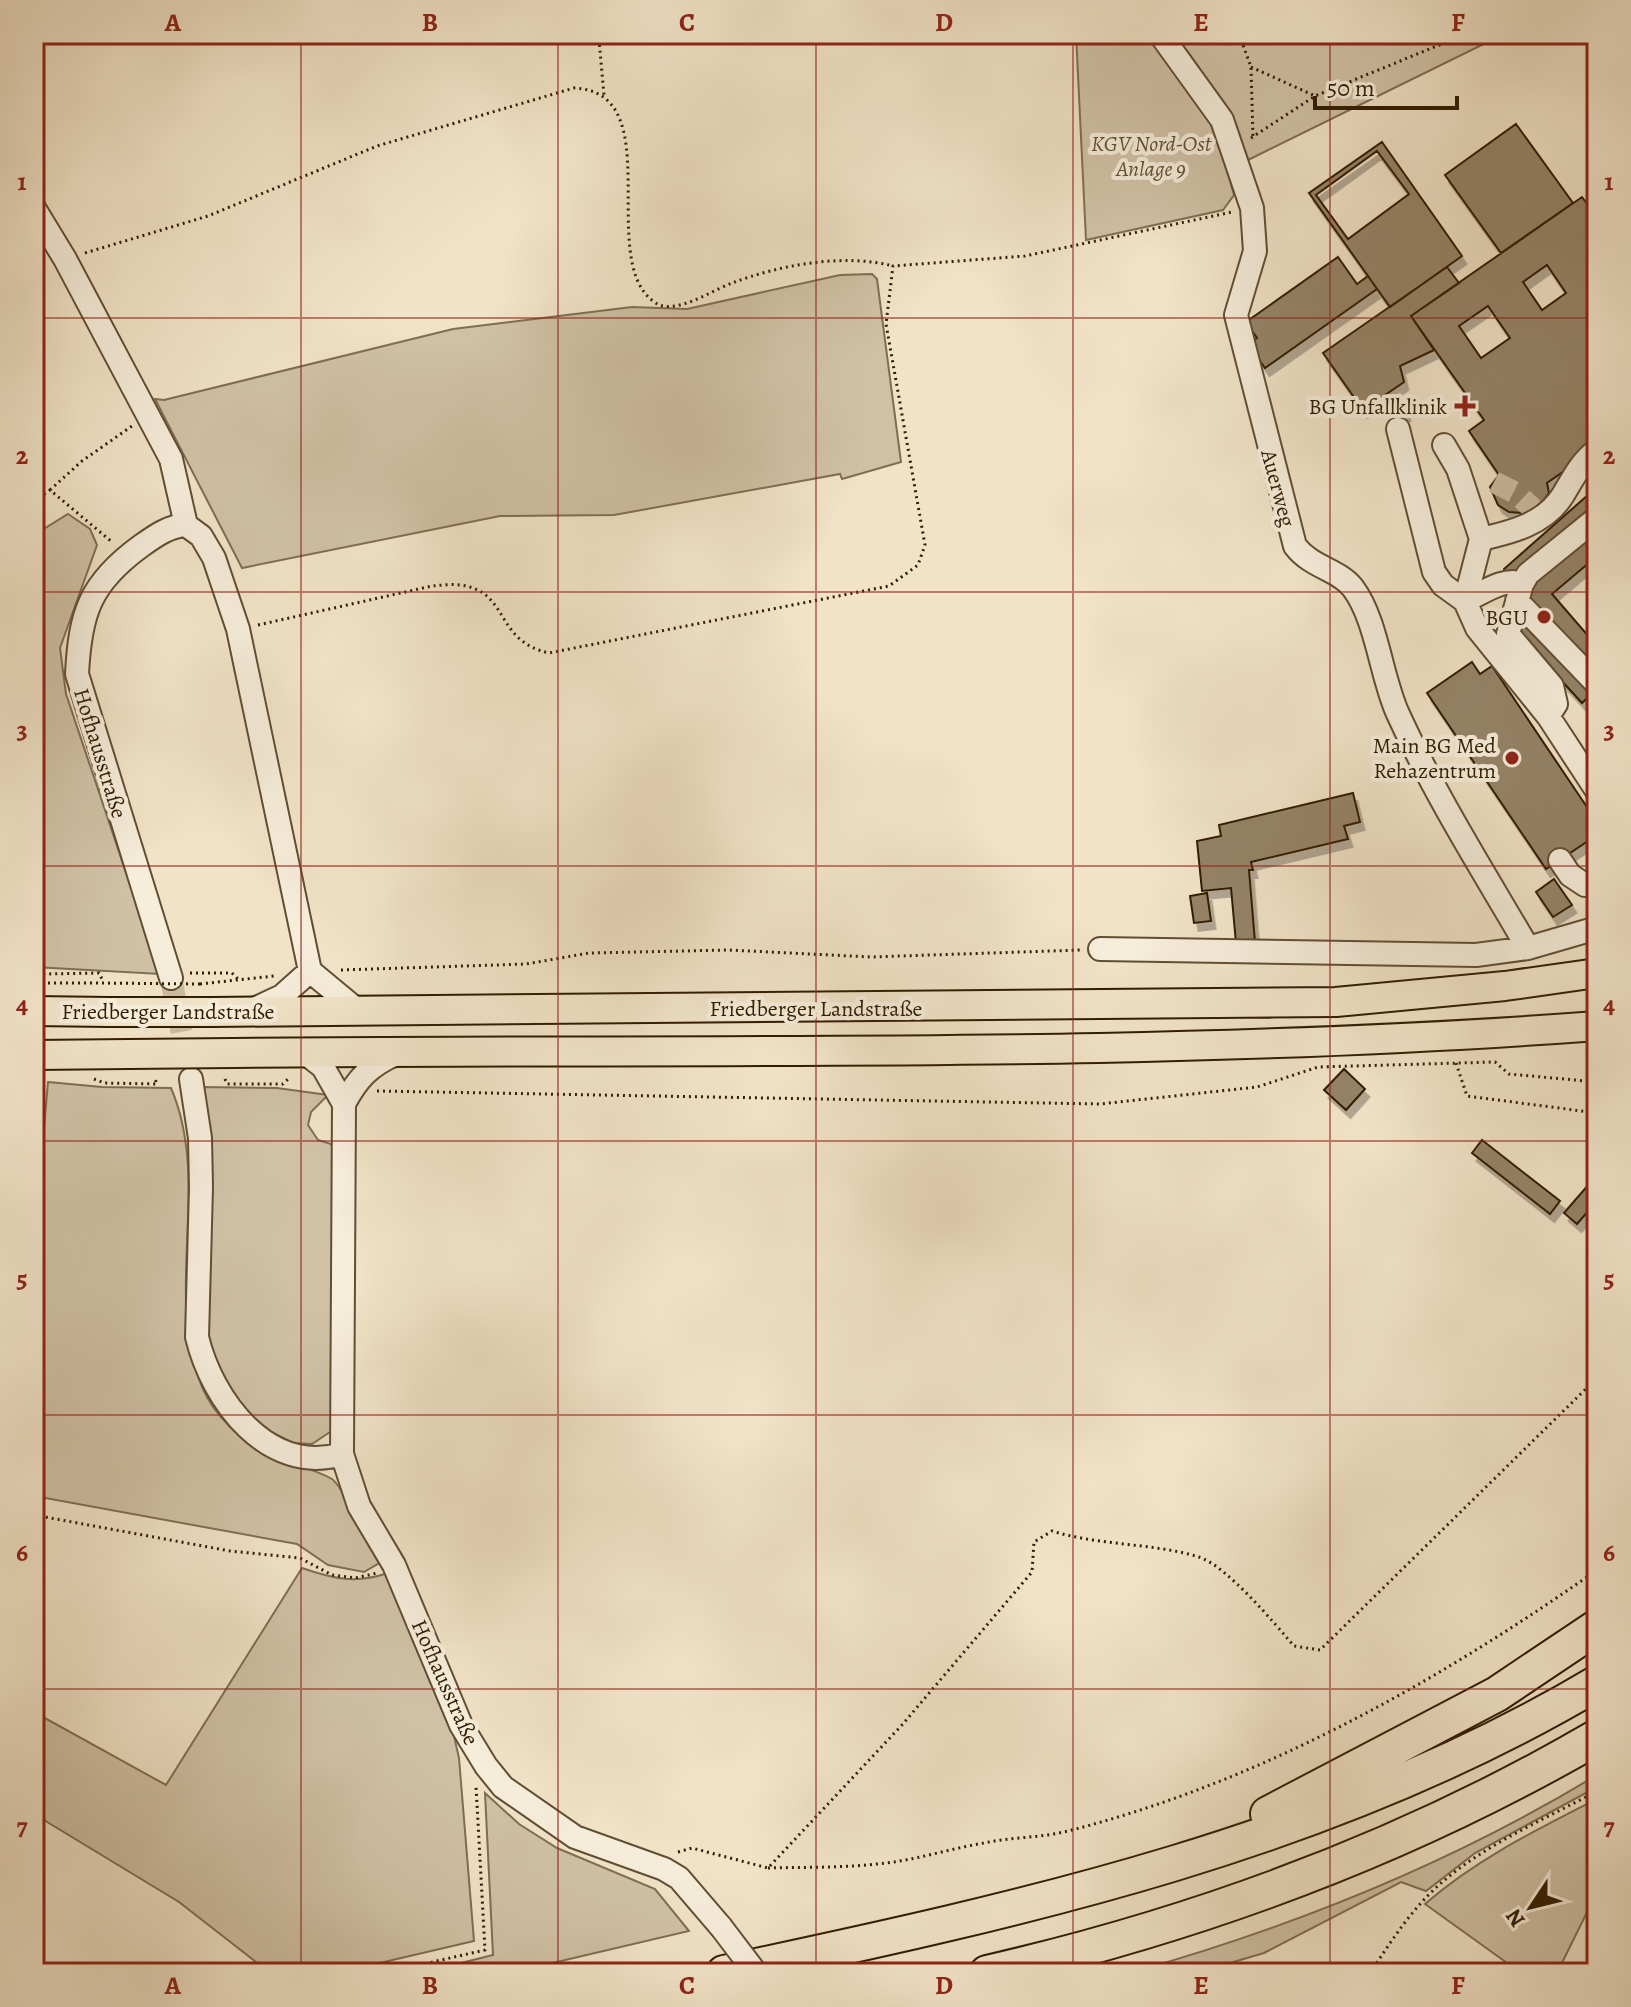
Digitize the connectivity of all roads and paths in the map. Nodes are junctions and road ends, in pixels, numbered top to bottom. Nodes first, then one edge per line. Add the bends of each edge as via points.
1 (595, 34) edge
2 (1160, 34) edge
3 (1239, 34) edge
4 (1466, 34) edge
5 (1251, 67) junction
6 (604, 95) junction
7 (1315, 96) junction
8 (1243, 143) junction
9 (34, 208) edge
10 (1252, 208) junction
11 (65, 259) junction
12 (893, 266) junction
13 (146, 407) junction
14 (1398, 429) dead end
15 (1444, 445) dead end
16 (1597, 450) edge
17 (50, 490) junction
18 (34, 501) edge
19 (1597, 518) edge
20 (186, 525) junction
21 (1481, 539) junction
22 (126, 557) junction
23 (1519, 593) junction
24 (1465, 601) junction
25 (238, 629) junction
26 (1597, 684) edge
27 (1548, 716) junction
28 (1597, 791) edge
29 (1560, 860) dead end
30 (1597, 883) edge
31 (1597, 928) edge
32 (1528, 948) junction
33 (1100, 949) joint
34 (310, 971) junction
35 (1597, 973) edge
36 (181, 976) joint
37 (102, 979) dead end
38 (239, 980) junction
39 (34, 983) edge
40 (357, 1010) junction
41 (34, 1011) edge
42 (250, 1011) junction
43 (1597, 1026) edge
44 (400, 1053) junction
45 (34, 1055) edge
46 (298, 1063) junction
47 (1456, 1063) junction
48 (229, 1066) junction
49 (88, 1074) dead end
50 (155, 1079) dead end
51 (191, 1079) tunnel mouth
52 (1597, 1082) edge
53 (349, 1095) junction
54 (1597, 1113) edge
55 (1597, 1378) edge
56 (342, 1454) junction
57 (34, 1515) edge
58 (394, 1565) junction
59 (1597, 1570) edge
60 (1597, 1627) edge
61 (1597, 1683) edge
62 (1597, 1737) edge
63 (472, 1745) junction
64 (1597, 1791) edge
65 (648, 1862) junction
66 (1172, 1864) junction
67 (768, 1868) junction
68 (384, 1973) edge
69 (724, 1973) edge
70 (756, 1973) edge
71 (987, 1973) edge
72 (1370, 1973) edge

1 - 6 path
2 - 8 street, Auerweg
3 - 5 path
4 - 7 path
5 - 7 path
5 - 8 path
6 - 11 path via 574,88 377,146 208,216
6 - 12 path via 628,156 629,257 654,302 678,305 736,282 811,264 865,259
7 - 8 path
8 - 10 street, Auerweg
9 - 11 street
10 - 12 path via 1025,256
10 - 32 street, Auerweg via 1255,251 1236,315 1295,546 1305,559 1353,588 1418,758
11 - 13 street
12 - 25 path via 886,324 925,545 918,565 889,586 549,653 529,649 516,639 491,600 471,587 454,585
13 - 17 path via 119,437
13 - 20 street via 171,459
14 - 24 street via 1434,572
15 - 21 street via 1458,469
16 - 21 street via 1546,514 1528,526
17 - 18 path
17 - 22 path
19 - 23 street via 1528,574
20 - 22 street, Hofhausstraße via 167,529
20 - 25 street via 201,536 214,558
21 - 24 street
22 - 36 street, Hofhausstraße via 91,595 79,633 77,674
23 - 24 street via 1515,581
23 - 26 street
23 - 27 street via 1508,634 1552,686 1556,704
24 - 27 street via 1477,628
25 - 34 street
27 - 28 street
29 - 30 street via 1585,885
31 - 32 street
32 - 33 street via 1476,955
33 - 34 path via 871,957 729,950 589,953 526,964
34 - 38 path
34 - 40 street
34 - 42 street via 282,996
35 - 40 main road, Friedberger Landstraße via 1336,1002
36 - 38 path via 232,973
37 - 39 path via 99,973 44,974
38 - 39 path, bridge
40 - 42 main road, Friedberger Landstraße
41 - 42 main road, Friedberger Landstraße, bridge
43 - 44 main road, Friedberger Landstraße via 1206,1048
44 - 46 main road, Friedberger Landstraße
44 - 53 street via 377,1062
45 - 48 main road, Friedberger Landstraße, bridge via 129,1054
46 - 48 main road, Friedberger Landstraße
46 - 48 path via 279,1084 227,1084
46 - 53 street, Hofhausstraße via 323,1067
47 - 52 path via 1495,1062 1509,1074
47 - 53 path via 1318,1067 1257,1087 1100,1104
47 - 54 path via 1467,1096
49 - 50 path via 98,1083 157,1084
51 - 56 street via 200,1138 197,1337 203,1363 215,1390 242,1423 273,1447 321,1460
53 - 56 street, Hofhausstraße
55 - 67 path via 1320,1650 1294,1646 1256,1602 1202,1558 1052,1531 1034,1542 1032,1572 902,1725
56 - 58 street, Hofhausstraße via 359,1506
57 - 58 path via 230,1551 300,1558 332,1575 355,1578
58 - 63 street, Hofhausstraße
59 - 67 path via 1463,1661 1380,1706 1284,1754 1175,1795 1066,1831 878,1864
60 - 66 highway via 1452,1720
61 - 66 highway via 1443,1765 1352,1803
62 - 71 highway via 1479,1800 1267,1891
63 - 65 street, Hofhausstraße via 503,1787 546,1820 596,1847
63 - 68 path via 485,1950
64 - 72 path via 1442,1882 1420,1903
65 - 67 path via 692,1848
65 - 70 street, Hofhausstraße, bridge via 679,1878
66 - 69 highway via 914,1933

